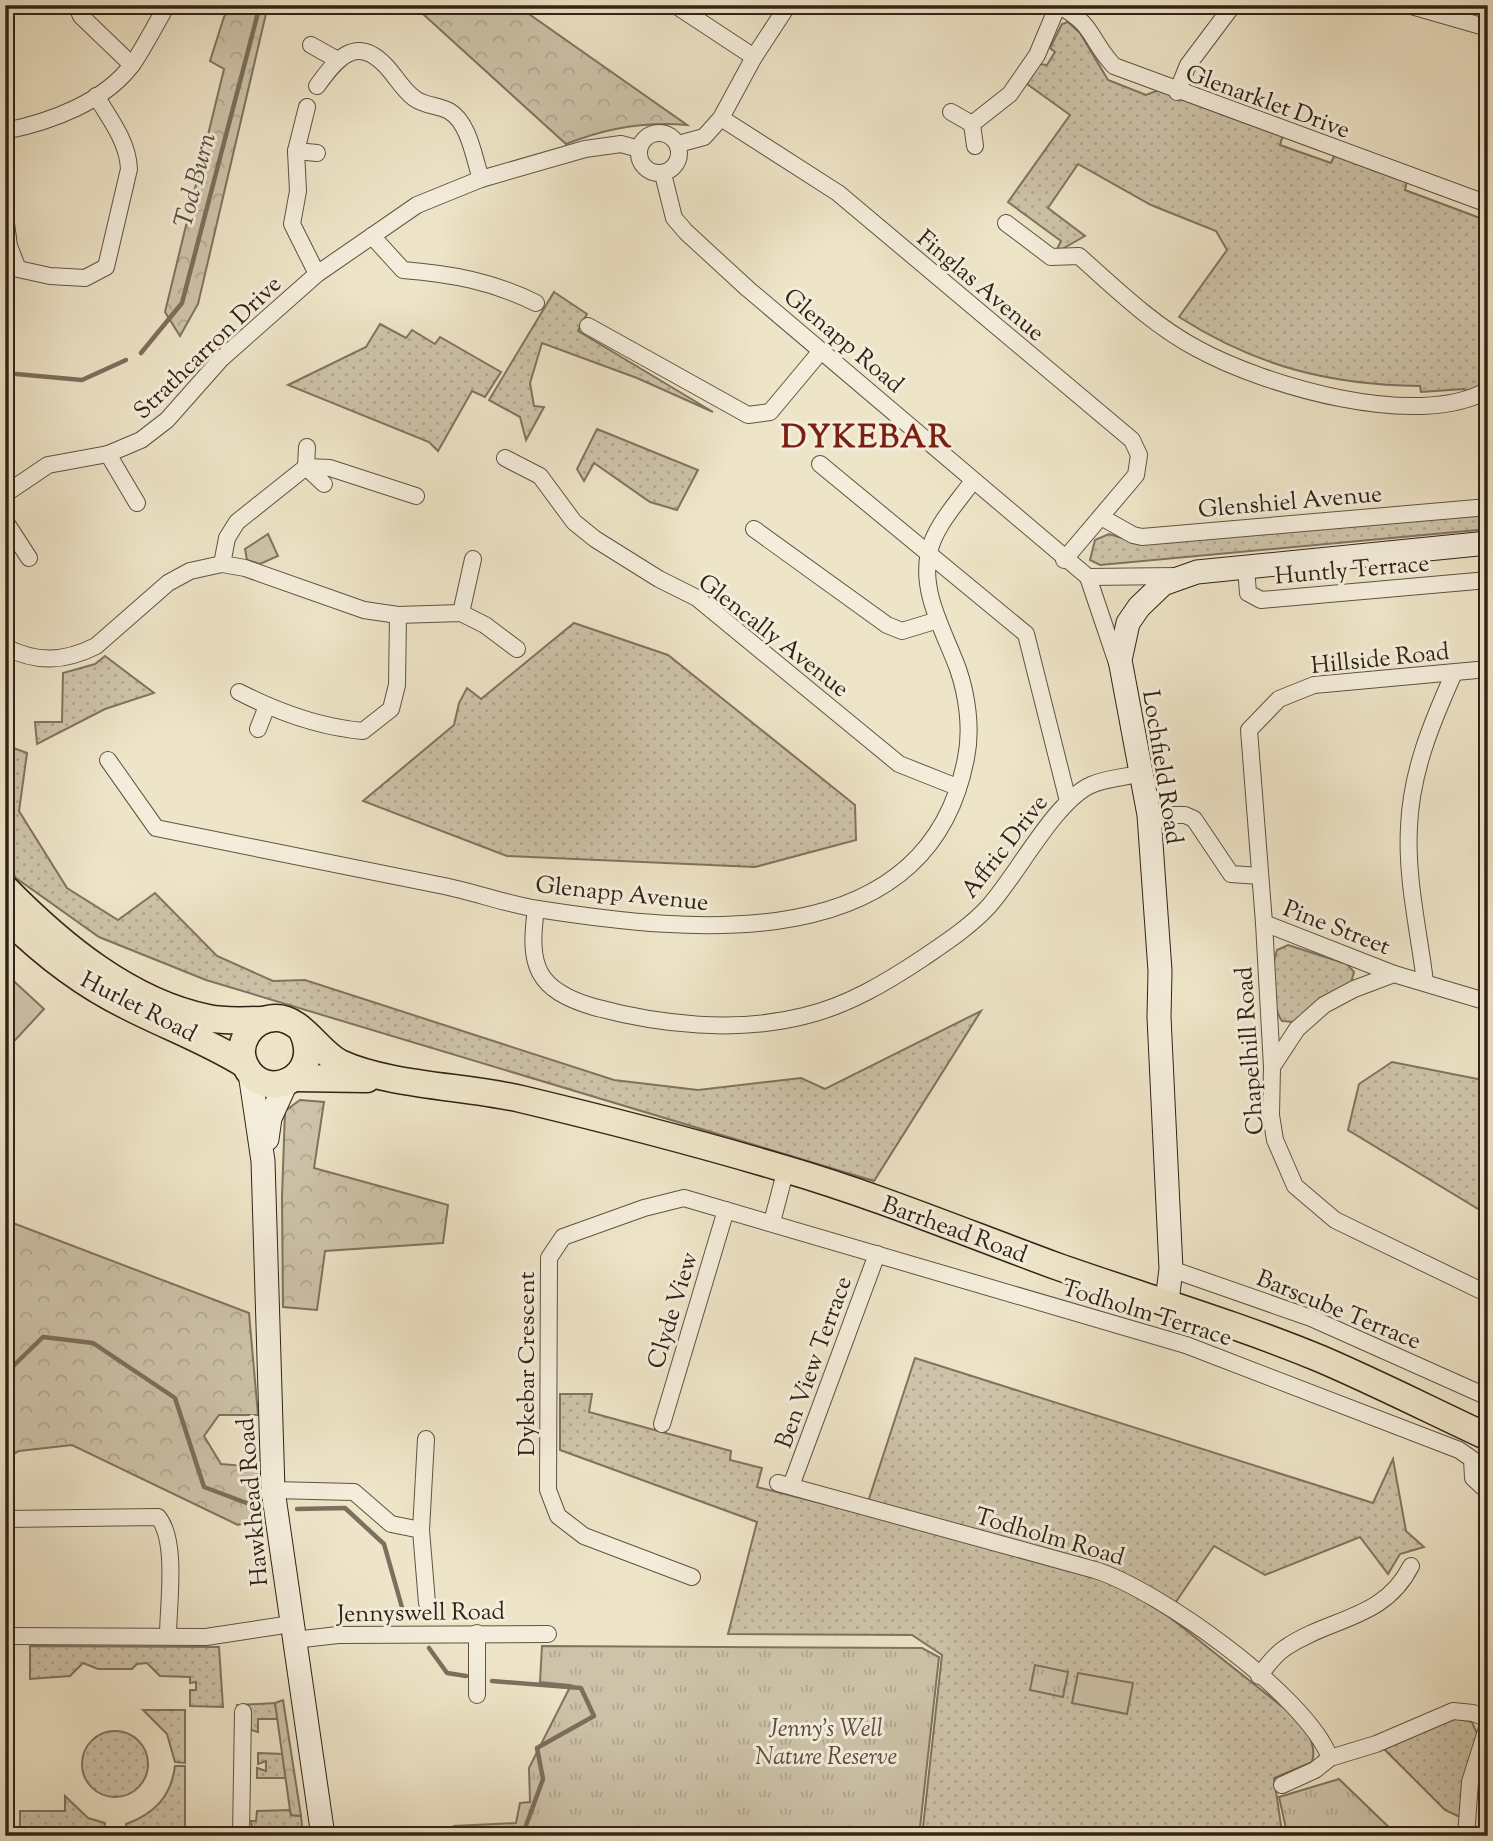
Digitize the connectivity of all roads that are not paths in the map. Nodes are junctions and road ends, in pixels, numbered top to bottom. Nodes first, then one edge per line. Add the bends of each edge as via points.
1 (76, 5) edge
2 (167, 5) edge
3 (674, 5) edge
4 (788, 5) edge
5 (1058, 5) edge
6 (1233, 5) edge
7 (1408, 5) edge
8 (1488, 29) edge
9 (311, 45) dead end
10 (754, 57) junction
11 (336, 59) junction
12 (132, 65) junction
13 (317, 86) dead end
14 (1177, 92) junction
15 (96, 96) junction
16 (307, 107) dead end
17 (951, 112) dead end
18 (721, 118) junction
19 (972, 124) junction
20 (5, 131) edge
21 (678, 144) junction
22 (975, 146) dead end
23 (639, 149) junction
24 (296, 151) junction
25 (317, 153) dead end
26 (663, 174) junction
27 (481, 179) junction
28 (1488, 204) edge
29 (5, 216) edge
30 (1006, 223) dead end
31 (372, 236) junction
32 (317, 274) junction
33 (536, 303) dead end
34 (588, 326) dead end
35 (821, 351) junction
36 (1488, 390) edge
37 (307, 447) dead end
38 (108, 454) junction
39 (505, 458) dead end
40 (820, 464) dead end
41 (306, 467) junction
42 (972, 482) junction
43 (324, 484) dead end
44 (5, 494) edge
45 (416, 496) dead end
46 (137, 503) dead end
47 (1488, 507) edge
48 (1101, 517) junction
49 (5, 521) edge
50 (754, 529) dead end
51 (1488, 543) edge
52 (929, 553) junction
53 (29, 558) dead end
54 (473, 559) dead end
55 (1065, 559) junction
56 (222, 564) junction
57 (1246, 568) junction
58 (1087, 577) junction
59 (1178, 577) junction
60 (1488, 580) edge
61 (461, 613) junction
62 (398, 615) junction
63 (938, 620) junction
64 (5, 647) edge
65 (517, 649) dead end
66 (1488, 669) edge
67 (1454, 673) junction
68 (1122, 679) junction
69 (239, 692) dead end
70 (267, 706) junction
71 (258, 729) dead end
72 (1249, 730) joint
73 (108, 760) dead end
74 (1143, 774) junction
75 (957, 788) junction
76 (1068, 801) junction
77 (1149, 815) junction
78 (1260, 876) junction
79 (5, 888) edge
80 (536, 909) junction
81 (5, 916) edge
82 (1264, 923) junction
83 (1394, 974) junction
84 (1425, 982) junction
85 (1488, 1002) edge
86 (263, 1020) junction
87 (302, 1031) junction
88 (1272, 1067) junction
89 (247, 1069) junction
90 (403, 1079) junction
91 (291, 1080) junction
92 (263, 1161) junction
93 (786, 1170) junction
94 (726, 1210) junction
95 (772, 1222) junction
96 (877, 1254) junction
97 (1171, 1269) junction
98 (1488, 1294) edge
99 (1167, 1301) junction
100 (1488, 1397) edge
101 (663, 1424) dead end
102 (1488, 1437) edge
103 (426, 1439) dead end
104 (785, 1485) joint
105 (273, 1490) junction
106 (1485, 1491) edge
107 (5, 1519) edge
108 (421, 1530) junction
109 (1411, 1566) dead end
110 (692, 1577) dead end
111 (427, 1603) dead end
112 (292, 1632) junction
113 (477, 1633) junction
114 (548, 1634) dead end
115 (5, 1636) edge
116 (168, 1636) junction
117 (1259, 1676) junction
118 (477, 1695) dead end
119 (243, 1712) dead end
120 (1488, 1719) edge
121 (1488, 1725) edge
122 (1330, 1758) junction
123 (1282, 1785) dead end
124 (241, 1836) edge
125 (323, 1836) edge
126 (1466, 1836) edge

1 - 12 street via 81,16
2 - 12 street
3 - 10 street
4 - 10 street
5 - 14 street, Glenarklet Drive via 1091,29 1114,66
5 - 19 street via 1037,55 1010,94
6 - 14 street via 1188,65
7 - 8 street
9 - 11 street
10 - 18 street
11 - 13 street
11 - 27 street via 352,52 371,55 384,63 415,99 458,118
12 - 15 street
14 - 28 street, Glenarklet Drive
15 - 20 street via 44,123
15 - 29 street via 122,141 129,169 106,267 85,278 18,269
16 - 24 street
17 - 19 street
18 - 21 street via 704,137
18 - 48 street, Finglas Avenue via 838,193 1132,440 1139,455 1136,474
19 - 22 street
21 - 23 street via 660,133 648,136
21 - 26 street via 679,160
23 - 26 street via 644,168
23 - 27 street, Strathcarron Drive via 621,144 585,149
24 - 25 street
24 - 32 street via 298,191 292,224
26 - 35 street, Glenapp Road via 674,218
27 - 31 street, Strathcarron Drive via 418,205
30 - 36 street via 1051,257 1079,256 1181,339 1248,373 1316,393 1380,403 1448,404
31 - 32 street, Strathcarron Drive
31 - 33 street via 403,270 461,275
32 - 38 street, Strathcarron Drive via 221,359 167,420 141,440
34 - 35 street via 748,415 770,412
35 - 42 street, Glenapp Road
37 - 41 street
38 - 44 street, Strathcarron Drive via 48,465
38 - 46 street
39 - 75 street, Glencally Avenue via 540,476 574,522 659,579 697,598 899,764
40 - 52 street
41 - 43 street
41 - 45 street via 330,468
41 - 56 street via 237,522 227,538
42 - 52 street, Glenapp Avenue via 947,516
42 - 55 street, Glenapp Road
47 - 48 street, Glenshiel Avenue via 1142,537
48 - 55 street, Finglas Avenue
49 - 53 street
50 - 63 street via 887,625 902,631
51 - 57 street, Lochfield Road
52 - 63 street, Glenapp Avenue via 928,586
52 - 76 street via 1026,634
54 - 61 street
55 - 58 street, Glenapp Road
56 - 62 street via 364,610
56 - 64 street via 190,570 168,583 85,651 58,660 27,658
57 - 59 street, Lochfield Road
57 - 60 street, Huntly Terrace via 1248,593 1261,600
58 - 59 street
58 - 68 street
59 - 68 street, Lochfield Road via 1151,594 1128,623 1120,660
61 - 62 street
61 - 65 street
62 - 70 street via 397,685 390,709 378,721 363,730 346,729
63 - 75 street, Glenapp Avenue via 958,670 968,719 966,757
66 - 67 street, Hillside Road
67 - 72 street, Hillside Road via 1314,685 1279,699
67 - 84 street via 1419,760 1409,827 1410,871
68 - 74 street, Lochfield Road
69 - 70 street
70 - 71 street
72 - 78 street, Chapelhill Road
73 - 80 street, Glenapp Avenue via 156,828
74 - 76 street, Affric Drive via 1091,785
74 - 77 street, Lochfield Road
75 - 80 street, Glenapp Avenue via 944,824 914,864 871,895 820,912 760,925 676,926
76 - 80 street, Affric Drive via 988,907 944,944 887,982 804,1016 739,1024 676,1023 570,1000 545,983 536,967 532,940
77 - 78 street via 1194,819 1231,874
77 - 97 street, Lochfield Road
78 - 82 street, Chapelhill Road
79 - 86 main road, Hurlet Road via 66,945 139,991 210,1019
81 - 89 main road, Hurlet Road via 85,982 202,1038
82 - 83 street, Pine Street
82 - 88 street, Chapelhill Road
83 - 84 street, Pine Street
83 - 88 street, Pine Street via 1324,1005 1297,1029
84 - 85 street, Pine Street
86 - 87 main road via 284,1019
86 - 89 main road via 243,1044
87 - 90 main road, Barrhead Road via 323,1052 344,1064
87 - 91 main road via 309,1053 306,1065
88 - 98 street, Chapelhill Road via 1275,1140 1295,1186 1335,1220
89 - 91 main road via 269,1084
89 - 92 street, Hawkhead Road
90 - 91 main road, Barrhead Road
90 - 93 main road, Barrhead Road via 520,1099
91 - 92 street, Hawkhead Road via 270,1118
92 - 105 street, Hawkhead Road
93 - 95 street
93 - 99 main road, Barrhead Road
94 - 95 street, Todholm Terrace
94 - 101 street, Clyde View
94 - 110 street, Dykebar Crescent via 684,1198 644,1208 563,1237 549,1258 548,1490 558,1517 584,1536
95 - 96 street, Todholm Terrace
96 - 104 street, Ben View Terrace
96 - 106 street, Todholm Terrace via 1186,1345 1410,1429 1472,1459 1473,1478
97 - 99 street, Lochfield Road
97 - 100 street, Barscube Terrace via 1311,1318
99 - 102 main road, Barrhead Road via 1321,1359
103 - 108 street
104 - 117 street, Todholm Road via 1113,1576 1153,1596
105 - 108 street via 354,1492 391,1524
105 - 112 street, Hawkhead Road
107 - 116 street via 158,1517 169,1544
108 - 111 street
109 - 117 street via 1387,1600 1292,1643
112 - 113 street, Jennyswell Road
112 - 116 street, Jennyswell Road
112 - 125 street, Hawkhead Road
113 - 114 street, Jennyswell Road
113 - 118 street
115 - 116 street, Jennyswell Road
117 - 122 street, Todholm Road via 1310,1724
119 - 124 street
120 - 122 street via 1453,1711
121 - 126 street via 1470,1782
122 - 123 street

